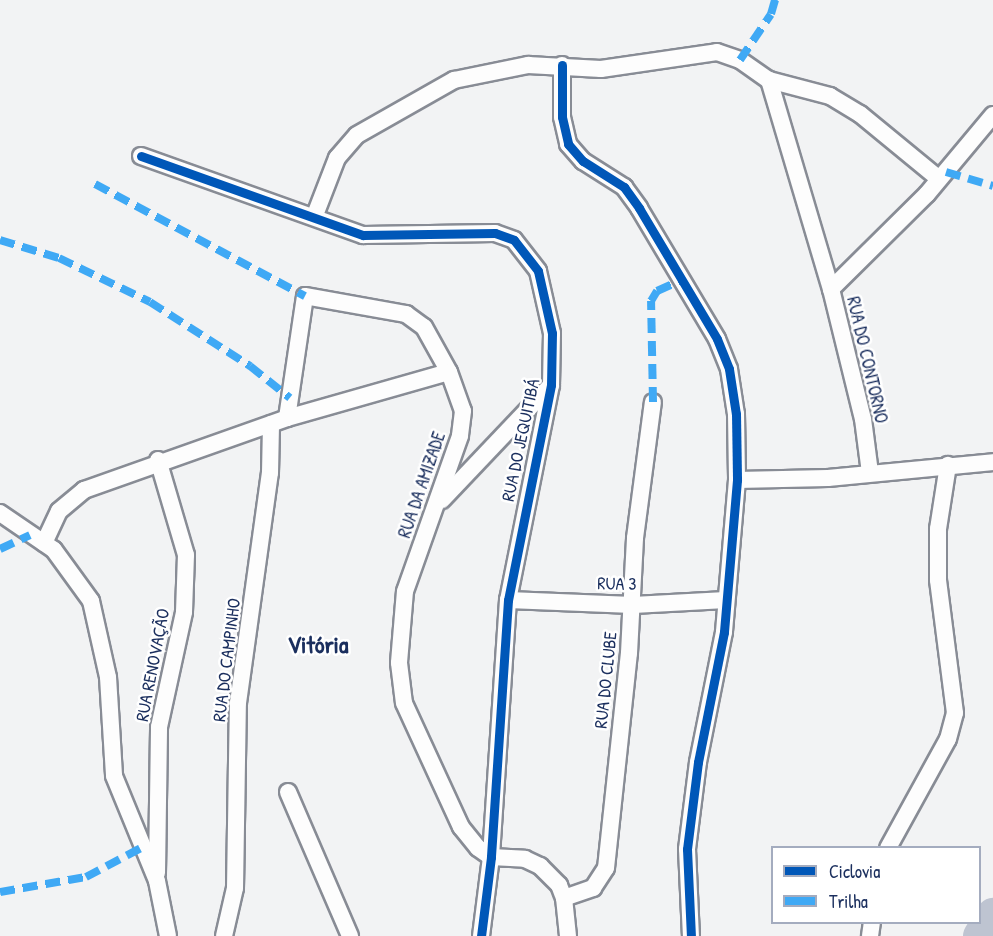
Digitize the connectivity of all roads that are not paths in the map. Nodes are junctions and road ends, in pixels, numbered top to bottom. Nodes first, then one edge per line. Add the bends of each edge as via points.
1 (562, 65) junction
2 (769, 80) junction
3 (993, 115) edge
4 (141, 156) dead end
5 (939, 179) junction
6 (315, 215) junction
7 (831, 289) junction
8 (449, 372) junction
9 (551, 385) junction
10 (653, 402) dead end
11 (279, 421) junction
12 (158, 460) junction
13 (993, 462) edge
14 (948, 465) junction
15 (870, 473) junction
16 (737, 480) junction
17 (440, 502) junction
18 (0, 513) edge
19 (44, 543) junction
20 (508, 600) junction
21 (726, 600) junction
22 (633, 605) junction
23 (288, 792) dead end
24 (889, 846) edge
25 (491, 857) junction
26 (157, 881) junction
27 (564, 898) junction
28 (168, 936) edge
29 (224, 936) edge
30 (350, 936) edge
31 (481, 936) edge
32 (568, 936) edge
33 (691, 936) edge

1 - 2 street via 601,69 717,52 740,60
1 - 6 street via 528,65 454,80 357,135 337,158
1 - 16 street via 568,144 583,161 624,187 717,339 729,369 736,414
2 - 5 street via 830,96 860,114
2 - 7 street
3 - 5 street, RUA DO CONTORNO
4 - 6 street, RUA DO JEQUITIBÁ
5 - 7 street, RUA DO CONTORNO
6 - 9 street, RUA DO JEQUITIBÁ via 363,235 462,230 495,232 514,240 538,271 547,304 552,333
7 - 15 street, RUA DO CONTORNO via 863,419
8 - 11 street
8 - 11 street, RUA DA AMIZADE via 424,327 406,314 305,296
8 - 17 street, RUA DA AMIZADE via 463,411 460,436
9 - 17 street
9 - 20 street, RUA DO JEQUITIBÁ
10 - 22 street, RUA DO CLUBE via 635,538
11 - 12 street
11 - 29 street, RUA DO CAMPINHO via 238,703 235,888
12 - 19 street via 72,497
12 - 26 street, RUA RENOVAÇÃO via 186,555 184,612 159,727
13 - 14 street
14 - 15 street
14 - 24 street via 938,529 938,580 954,713 948,739
15 - 16 street
16 - 21 street
17 - 25 street, RUA DA AMIZADE via 405,591 399,663 404,704 461,827
18 - 19 street
19 - 26 street via 77,576 91,601 108,677 114,776
20 - 22 street, RUA 3
20 - 25 street, RUA DO JEQUITIBÁ
21 - 22 street, RUA 3
21 - 33 street via 687,849
22 - 27 street, RUA DO CLUBE via 606,868 593,888
23 - 30 street
25 - 27 street via 525,859 540,866 560,885
25 - 31 street, RUA DO JEQUITIBÁ
26 - 28 street
27 - 32 street

